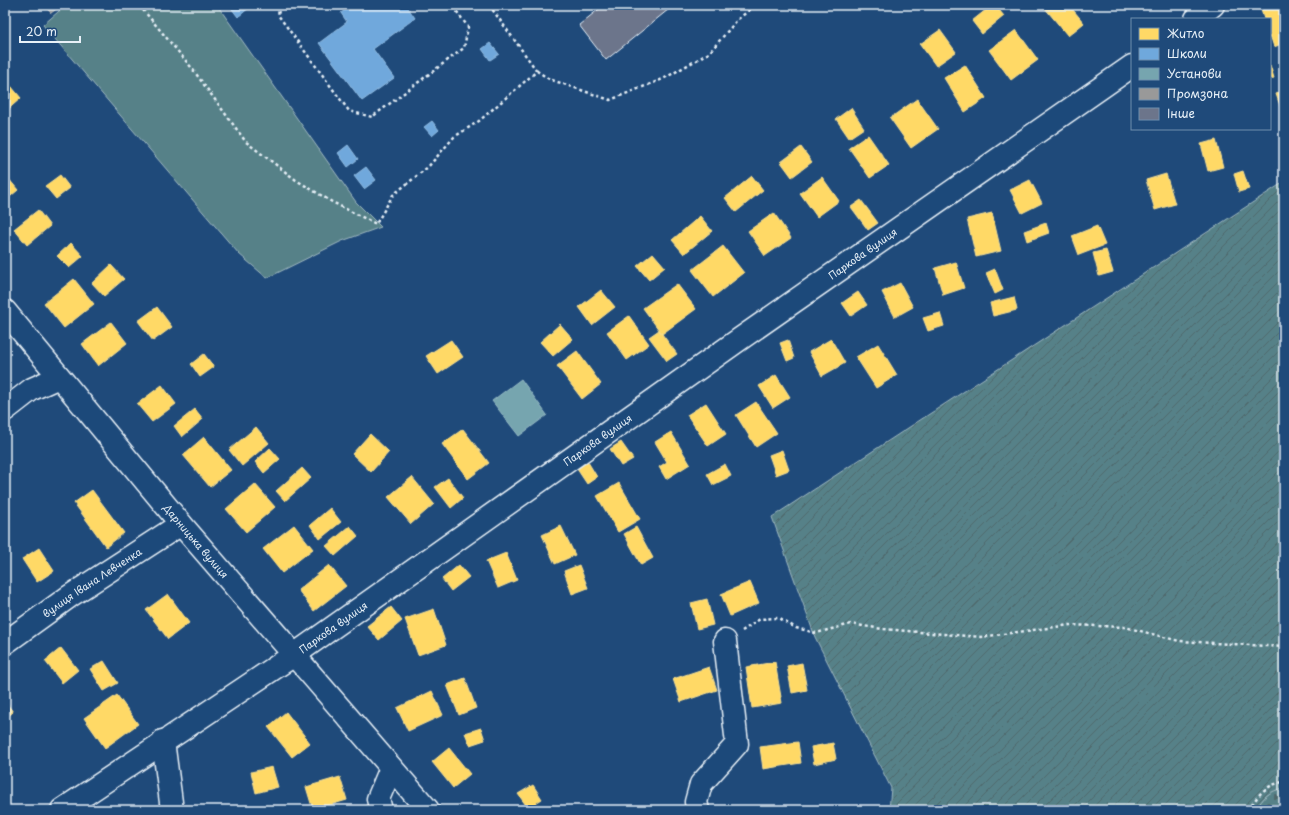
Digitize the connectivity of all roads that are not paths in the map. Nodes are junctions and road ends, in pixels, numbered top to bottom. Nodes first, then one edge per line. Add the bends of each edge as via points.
1 (1213, 5) edge
2 (1197, 18) edge
3 (1131, 67) edge
4 (5, 311) edge
5 (59, 377) junction
6 (5, 410) edge
7 (181, 524) junction
8 (725, 641) road end
9 (5, 643) edge
10 (294, 655) junction
11 (163, 741) junction
12 (391, 768) junction
13 (62, 810) edge
14 (172, 810) edge
15 (381, 810) edge
16 (428, 810) edge
17 (698, 810) edge

1 - 2 street
3 - 10 street, Паркова вулиця via 740,339
4 - 5 street, Дарницька вулиця
5 - 6 street via 32,389
5 - 7 street, Дарницька вулиця
7 - 9 street, вулиця Івана Левченка via 70,596
7 - 10 street, Дарницька вулиця
8 - 17 street via 737,744 701,784 696,802
10 - 11 street, Паркова вулиця
10 - 12 street, Дарницька вулиця
11 - 13 street, Паркова вулиця
11 - 14 street
12 - 15 street via 378,799
12 - 16 street, Дарницька вулиця

